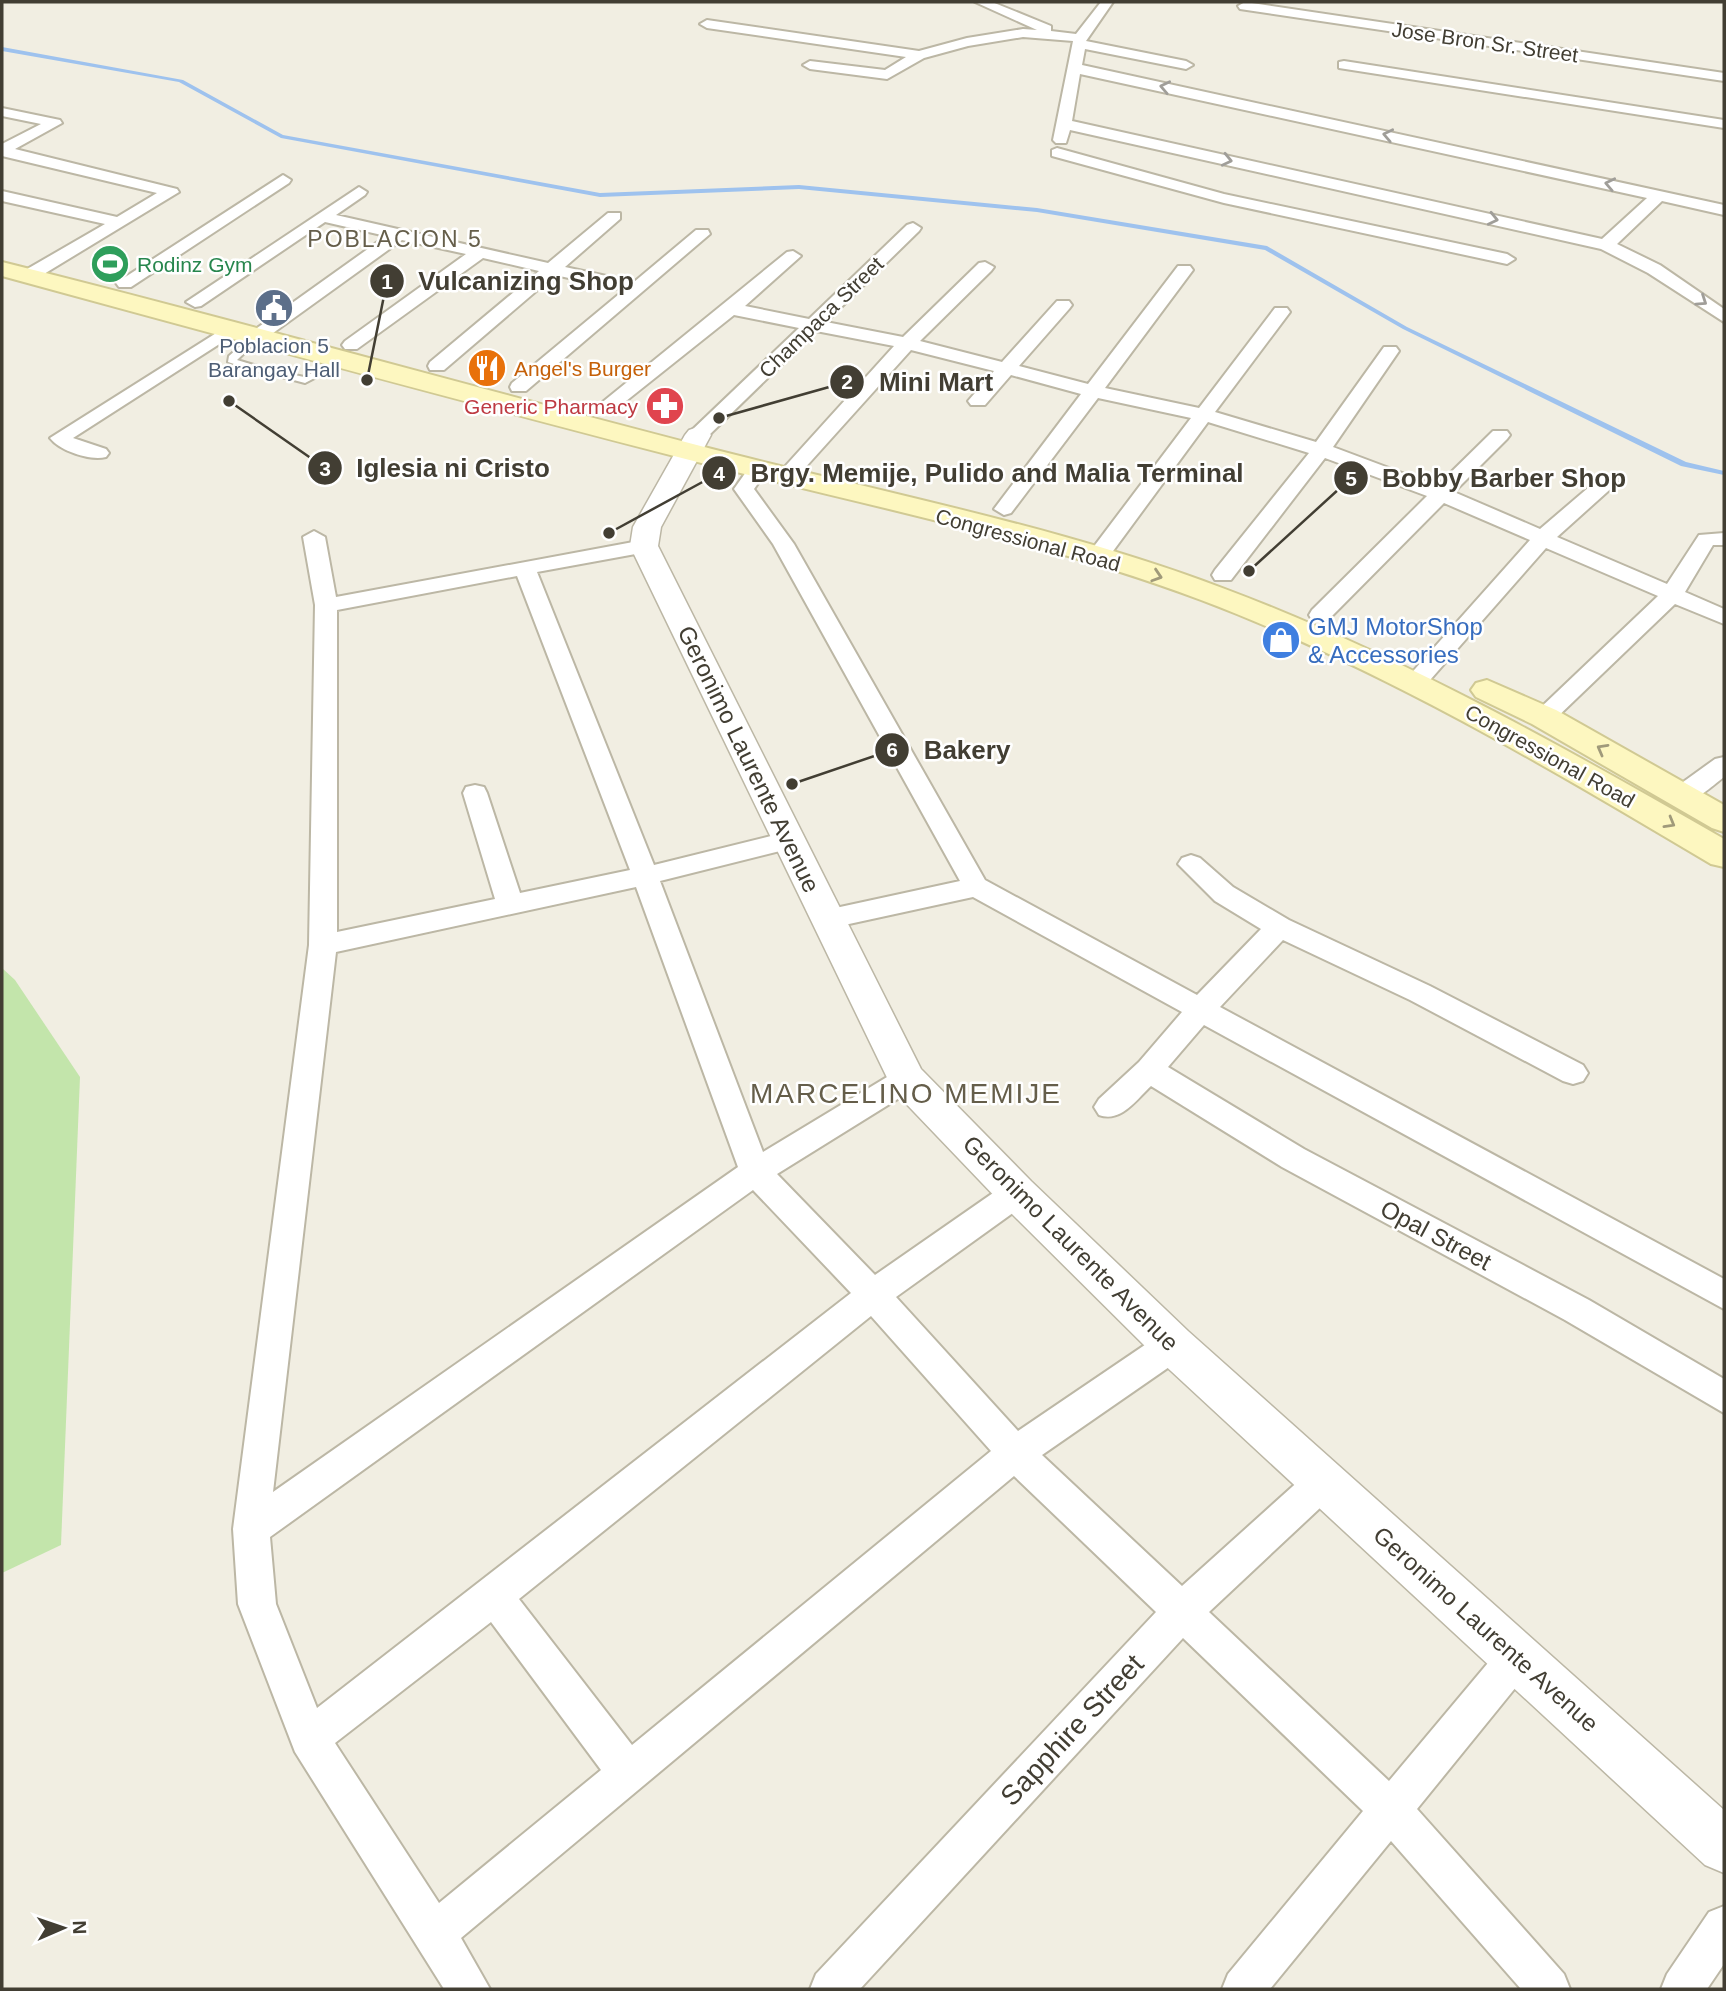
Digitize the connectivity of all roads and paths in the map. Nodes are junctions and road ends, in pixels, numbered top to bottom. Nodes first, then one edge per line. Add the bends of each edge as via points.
1 (981, 2) edge
2 (1107, 3) edge
3 (1245, 6) dead end
4 (707, 24) dead end
5 (1062, 36) junction
6 (1080, 41) junction
7 (919, 55) junction
8 (810, 65) dead end
9 (1186, 65) dead end
10 (1344, 65) dead end
11 (1074, 68) junction
12 (1724, 77) edge
13 (2, 112) edge
14 (1065, 124) junction
15 (1724, 124) edge
16 (2, 151) edge
17 (284, 180) dead end
18 (359, 192) dead end
19 (1660, 194) junction
20 (2, 196) edge
21 (1724, 209) edge
22 (614, 216) dead end
23 (323, 217) junction
24 (119, 222) junction
25 (913, 228) dead end
26 (702, 234) dead end
27 (398, 235) junction
28 (1606, 245) junction
29 (2, 250) edge
30 (478, 254) junction
31 (793, 256) dead end
32 (1507, 259) dead end
33 (985, 267) dead end
34 (553, 268) junction
35 (27, 269) edge
36 (1184, 270) dead end
37 (125, 283) junction
38 (637, 288) junction
39 (195, 302) junction
40 (1063, 305) dead end
41 (731, 309) junction
42 (1281, 312) dead end
43 (1724, 317) edge
44 (812, 326) junction
45 (253, 330) junction
46 (906, 343) junction
47 (1390, 351) dead end
48 (347, 353) junction
49 (438, 366) junction
50 (1006, 369) junction
51 (261, 370) dead end
52 (276, 374) dead end
53 (519, 387) junction
54 (1093, 391) junction
55 (978, 401) dead end
56 (604, 409) junction
57 (1204, 415) junction
58 (1500, 435) dead end
59 (694, 443) junction
60 (1321, 450) junction
61 (99, 453) dead end
62 (795, 468) junction
63 (758, 469) junction
64 (1609, 480) dead end
65 (1443, 495) junction
66 (1004, 509) junction
67 (314, 537) dead end
68 (1544, 537) junction
69 (1724, 539) edge
70 (643, 546) junction
71 (1104, 548) junction
72 (525, 568) junction
73 (1223, 575) junction
74 (1672, 596) junction
75 (326, 605) junction
76 (1320, 615) junction
77 (1724, 617) edge
78 (1424, 674) junction
79 (1544, 718) junction
80 (1724, 765) edge
81 (475, 793) dead end
82 (1681, 796) junction
83 (1724, 820) edge
84 (791, 840) junction
85 (1724, 855) edge
86 (1191, 864) dead end
87 (645, 876) junction
88 (976, 887) junction
89 (510, 905) junction
90 (826, 919) junction
91 (1279, 926) junction
92 (323, 945) junction
93 (1199, 1011) junction
94 (1149, 1070) junction
95 (1573, 1073) dead end
96 (907, 1079) junction
97 (1109, 1107) dead end
98 (755, 1172) junction
99 (1017, 1193) junction
100 (1724, 1294) edge
101 (873, 1295) junction
102 (1173, 1345) junction
103 (1724, 1397) edge
104 (1015, 1453) junction
105 (1324, 1481) junction
106 (251, 1529) junction
107 (494, 1596) junction
108 (1181, 1612) junction
109 (1516, 1658) junction
110 (309, 1738) junction
111 (629, 1774) junction
112 (1392, 1811) junction
113 (1724, 1846) edge
114 (1724, 1927) edge
115 (434, 1934) junction
116 (469, 1989) edge
117 (831, 1989) edge
118 (1243, 1989) edge
119 (1549, 1989) edge
120 (1682, 1989) edge

1 - 5 street
2 - 6 street
3 - 12 street, Jose Bron Sr. Street
4 - 7 street
5 - 6 street
5 - 7 street via 1018,33
6 - 9 street
6 - 11 street
7 - 8 street via 887,75
10 - 15 street
11 - 14 street
19 -> 11 street
13 - 16 street via 55,123
14 -> 28 street
14 - 32 street via 1054,161
16 - 24 street via 171,192
17 - 37 street
18 - 23 street
19 - 21 street
19 - 28 street
20 - 24 street
22 - 34 street
23 - 27 street
23 - 39 street
24 - 35 street
25 - 44 street, Champaca Street
26 - 38 street
27 - 30 street
27 - 45 street
28 -> 43 street via 1654,269
29 - 35 main road, Congressional Road
30 - 34 street
30 - 48 street
31 - 41 street
33 - 46 street
34 - 38 street
34 - 49 street
35 - 37 main road, Congressional Road
35 - 45 main road, Congressional Road
36 - 54 street
37 - 39 main road, Congressional Road
38 - 53 street
39 - 45 main road, Congressional Road
40 - 50 street
41 - 44 street
41 - 56 street
42 - 57 street
44 - 46 street
44 - 59 street, Champaca Street
45 - 48 main road, Congressional Road
45 - 51 lane via 232,358
45 - 61 street via 60,438
46 - 50 street
46 - 62 street
47 - 60 street
48 - 49 main road, Congressional Road
48 - 52 lane via 305,380
48 - 59 main road, Congressional Road
49 - 53 main road, Congressional Road
50 - 54 street
50 - 55 street
53 - 56 main road, Congressional Road
54 - 57 street
54 - 66 street
56 - 59 main road, Congressional Road
57 - 60 street
57 - 71 street
58 - 65 street
59 - 62 main road, Congressional Road
59 - 63 main road, Congressional Road
59 - 70 street via 647,527
60 - 65 street
60 - 73 street
62 - 63 main road, Congressional Road
62 - 66 main road, Congressional Road
62 - 71 main road, Congressional Road
63 - 88 street via 744,489 783,544
64 - 68 street
65 - 68 street
65 - 76 street
66 - 71 main road, Congressional Road
67 - 75 street
68 - 74 street
68 - 78 street
69 - 74 street via 1706,539
70 - 72 street
70 - 84 street, Geronimo Laurente Avenue
71 - 73 main road, Congressional Road
71 -> 78 main road, Congressional Road via 1304,631
72 - 75 street
72 - 87 street
73 - 76 main road, Congressional Road
74 - 77 street
74 - 79 street
75 - 92 street
76 - 78 main road, Congressional Road
78 - 79 main road, Congressional Road
78 -> 85 main road, Congressional Road
82 -> 79 main road, Congressional Road
80 - 82 street
81 - 89 street
82 - 83 main road, Congressional Road
84 - 87 street
84 - 90 street, Geronimo Laurente Avenue
86 - 91 street via 1224,894
87 - 89 street
87 - 98 street
88 - 90 street
88 - 93 street
89 - 92 street
90 - 96 street, Geronimo Laurente Avenue
91 - 93 street
91 - 95 street
92 - 106 street
93 - 94 street
93 - 100 street
94 - 97 street
94 - 103 street, Opal Street via 1293,1158 1577,1310
96 - 98 street
96 - 99 street, Geronimo Laurente Avenue
98 - 101 street
98 - 106 street
99 - 101 street
99 - 102 street, Geronimo Laurente Avenue
101 - 104 street
101 - 107 street
102 - 104 street
102 - 105 street, Geronimo Laurente Avenue
104 - 108 street
104 - 111 street
105 - 108 street, Sapphire Street
105 - 109 street, Geronimo Laurente Avenue
106 - 110 street via 257,1604
107 - 110 street
107 - 111 street
108 - 112 street
108 - 117 street, Sapphire Street
109 - 112 street
109 - 113 street, Geronimo Laurente Avenue
110 - 115 street
111 - 115 street
112 - 118 street
112 - 119 street
114 - 120 street
115 - 116 street

